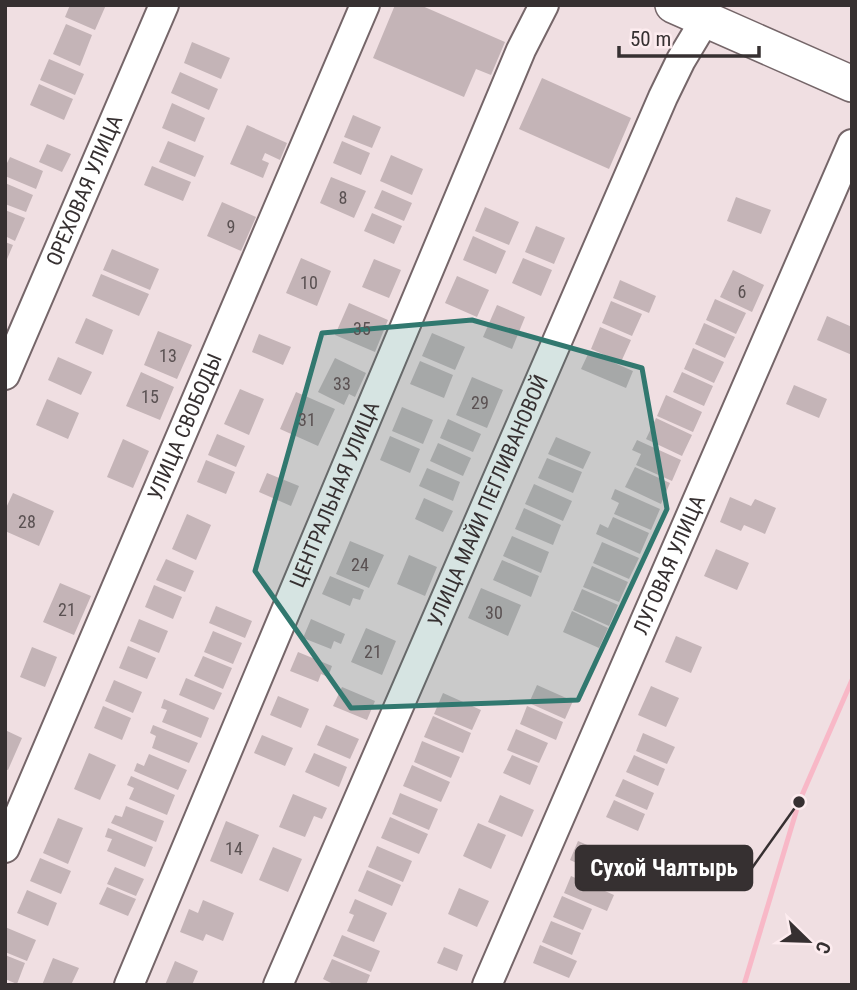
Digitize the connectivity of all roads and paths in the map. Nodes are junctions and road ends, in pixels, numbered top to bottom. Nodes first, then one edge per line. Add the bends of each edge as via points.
1 (164, 5) edge
2 (365, 5) edge
3 (544, 5) edge
4 (673, 5) edge
5 (703, 12) edge
6 (852, 73) edge
7 (852, 84) edge
8 (852, 144) edge
9 (5, 375) edge
10 (5, 848) edge
11 (129, 985) edge
12 (278, 985) edge
13 (487, 985) edge

1 - 9 street, ОРЕХОВАЯ УЛИЦА
2 - 10 street, УЛИЦА СВОБОДЫ
3 - 11 street, ЦЕНТРАЛЬНАЯ УЛИЦА via 521,50
4 - 5 main road
5 - 6 main road
5 - 7 main road
5 - 12 street, УЛИЦА МАЙИ ПЕГЛИВАНОВОЙ
8 - 13 street, ЛУГОВАЯ УЛИЦА

